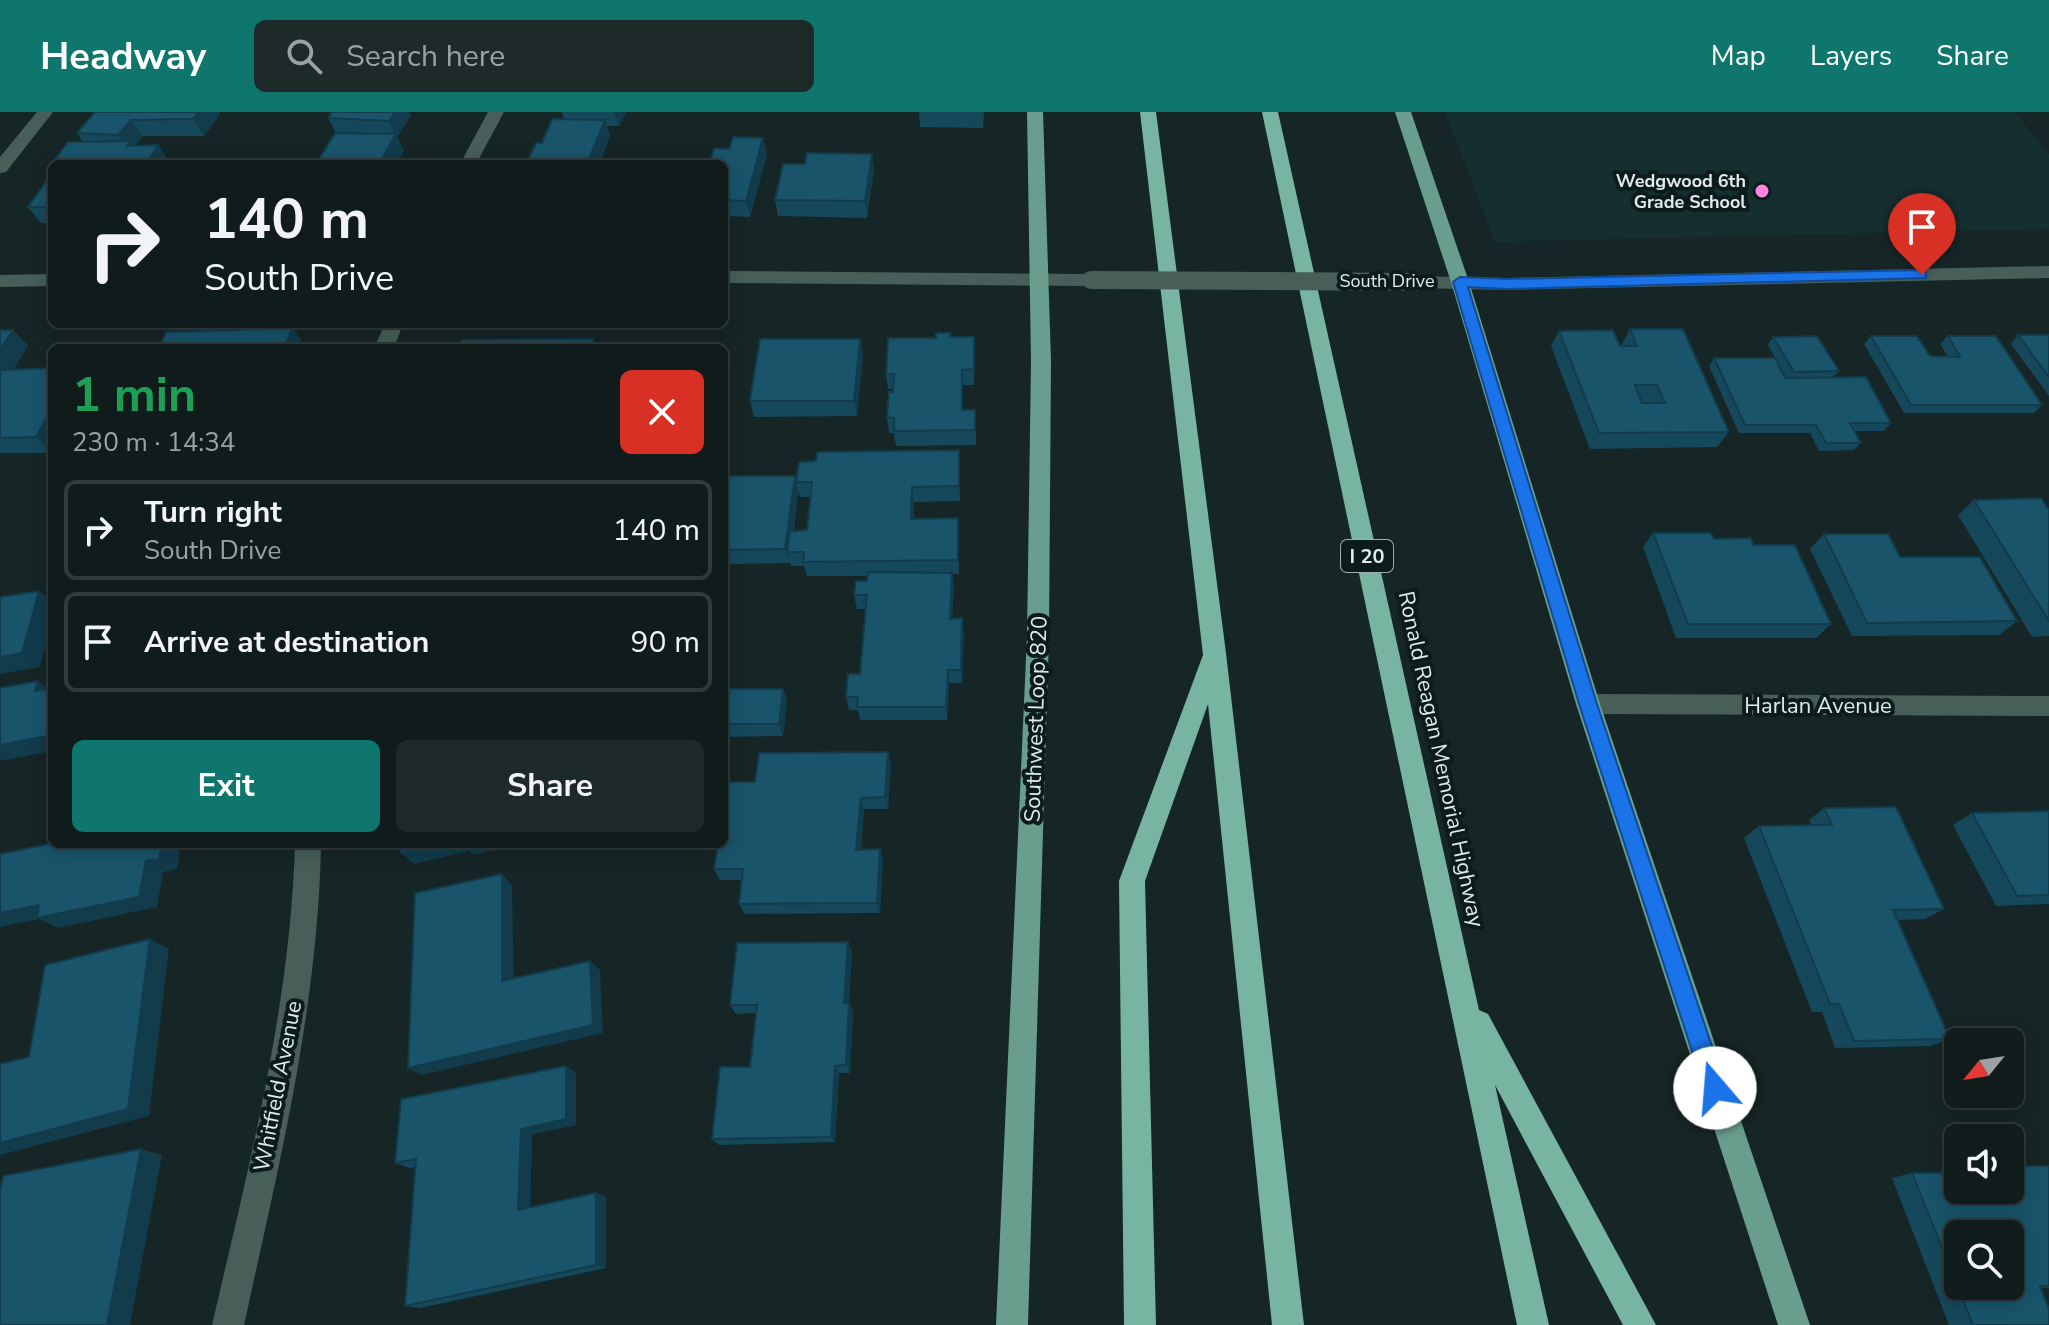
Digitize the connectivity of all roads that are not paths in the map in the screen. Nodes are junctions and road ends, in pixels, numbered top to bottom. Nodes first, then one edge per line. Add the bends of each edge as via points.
1 (45, 112) edge
2 (496, 112) edge
3 (1035, 112) edge
4 (1148, 112) edge
5 (1270, 112) edge
6 (1403, 112) edge
7 (470, 160) edge
8 (0, 168) edge
9 (2049, 272) edge
10 (728, 277) edge
11 (48, 280) edge
12 (1040, 280) junction
13 (0, 281) edge
14 (1460, 282) junction
15 (1214, 653) junction
16 (1588, 704) junction
17 (2049, 706) edge
18 (308, 848) edge
19 (1464, 999) junction
20 (228, 1325) edge
21 (1012, 1325) edge
22 (1140, 1325) edge
23 (1288, 1325) edge
24 (1533, 1325) edge
25 (1640, 1325) edge
26 (1794, 1325) edge

1 - 8 street
2 - 7 street
3 - 12 main road, Southwest Loop 820
4 - 15 highway
5 - 19 highway, Ronald Reagan Memorial Highway / I 20
6 - 14 main road
9 - 14 street, South Drive
10 - 12 street, South Drive
11 - 13 street
12 - 14 street, South Drive, bridge
12 - 21 main road, Southwest Loop 820 via 1038,636
14 - 16 main road
15 - 22 highway via 1132,881
15 - 23 highway
16 - 17 street, Harlan Avenue
16 - 26 main road
18 - 20 street, Whitfield Avenue via 309,891 287,1053
19 - 24 highway, Ronald Reagan Memorial Highway / I 20
19 - 25 highway

